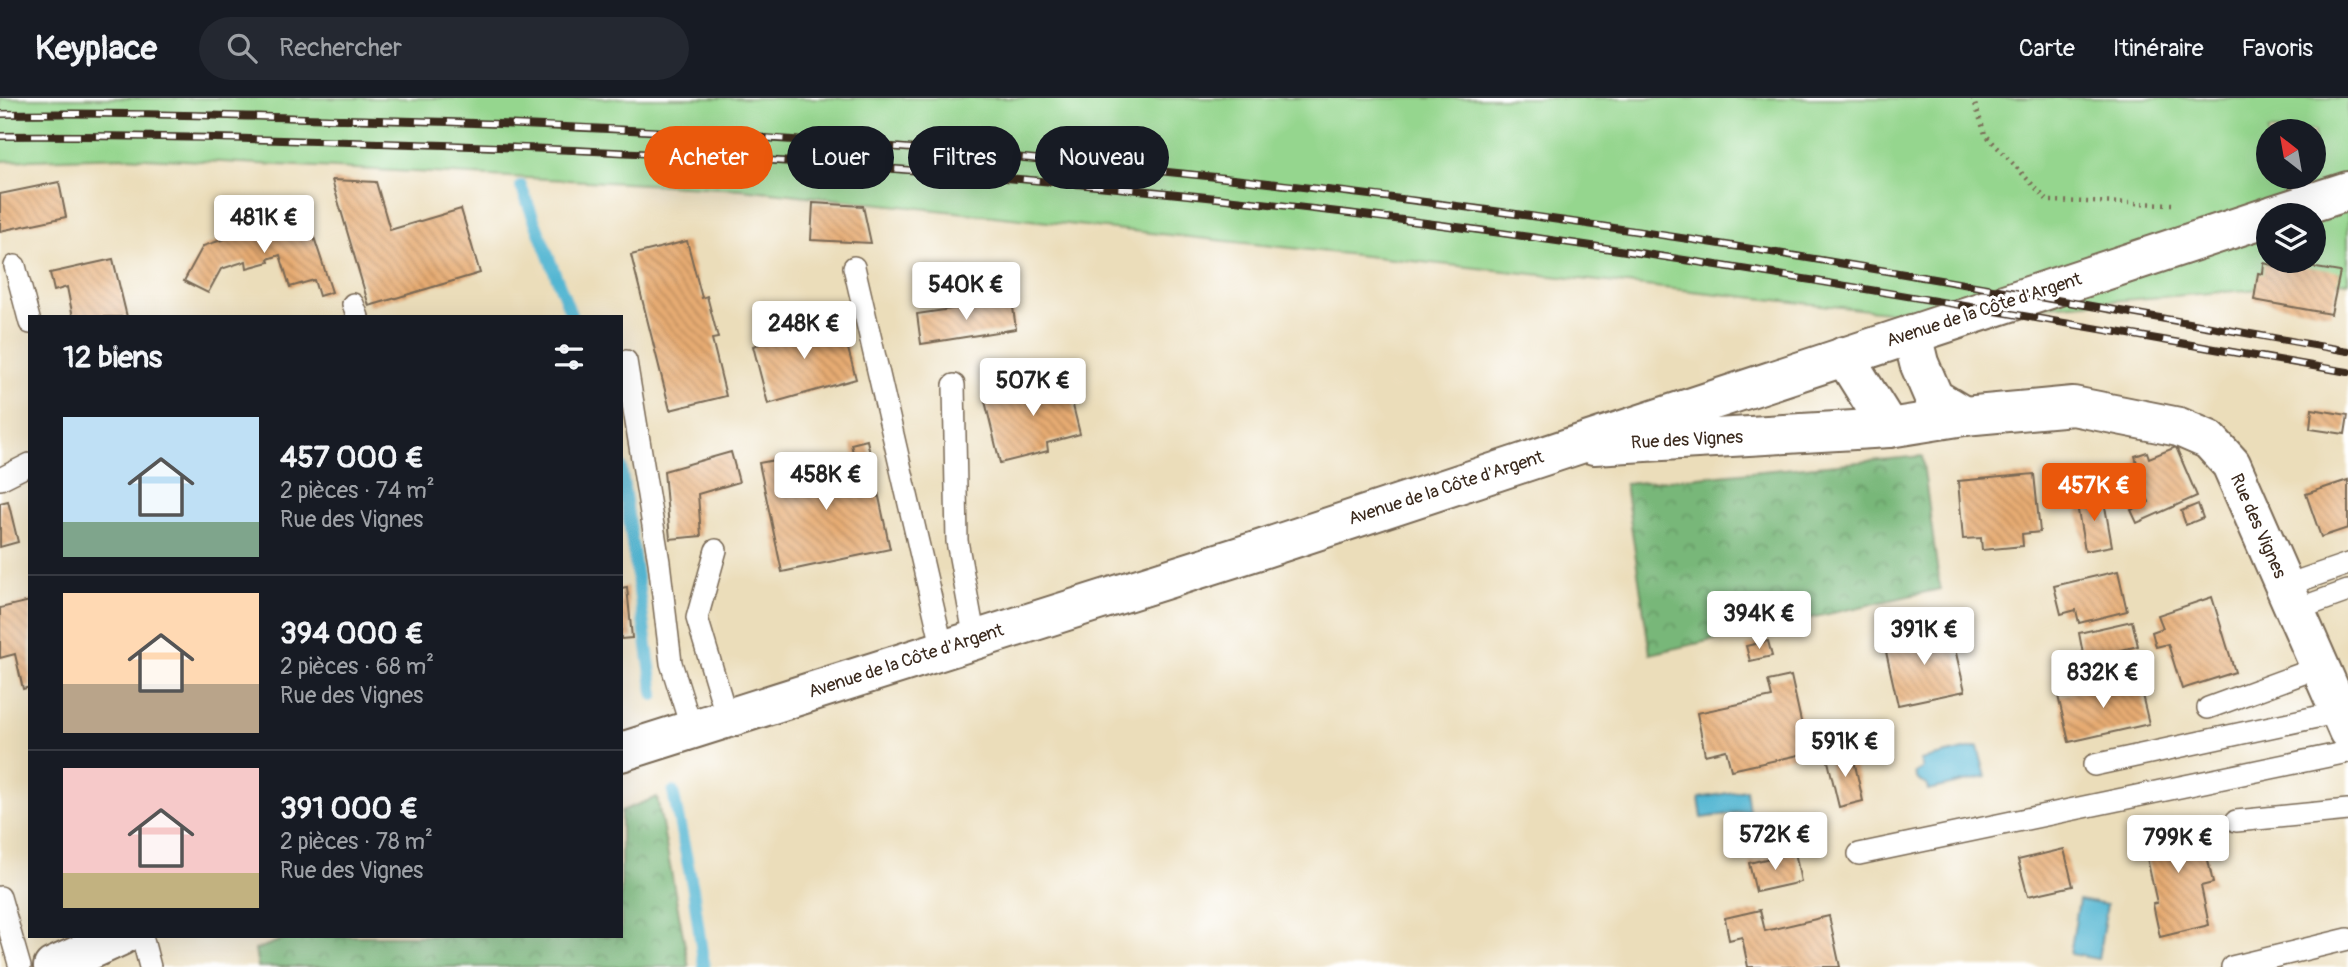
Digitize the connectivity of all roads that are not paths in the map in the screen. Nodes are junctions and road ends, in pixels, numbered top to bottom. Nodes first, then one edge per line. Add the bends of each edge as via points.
1 (2348, 191) edge
2 (2310, 203) edge
3 (2256, 221) edge
4 (15, 266) dead end
5 (854, 267) dead end
6 (28, 315) edge
7 (1912, 334) junction
8 (1844, 356) junction
9 (626, 361) dead end
10 (954, 385) dead end
11 (1964, 416) junction
12 (1889, 428) junction
13 (1568, 447) junction
14 (28, 465) edge
15 (0, 479) edge
16 (716, 550) dead end
17 (2348, 564) edge
18 (2348, 591) edge
19 (2289, 598) junction
20 (959, 645) junction
21 (2320, 667) junction
22 (2208, 708) dead end
23 (2344, 722) edge
24 (710, 724) junction
25 (623, 751) edge
26 (2348, 752) edge
27 (2094, 765) dead end
28 (2348, 810) edge
29 (2236, 821) dead end
30 (1859, 854) dead end
31 (0, 897) edge
32 (143, 938) edge
33 (2348, 939) edge
34 (104, 940) edge
35 (20, 967) edge
36 (53, 967) edge
37 (150, 967) edge
38 (2232, 967) edge

1 - 2 main road
3 - 7 main road, Avenue de la Côte d'Argent
4 - 6 lane
5 - 20 lane
7 - 8 main road, Avenue de la Côte d'Argent
7 - 11 main road via 1934,398
8 - 12 main road
8 - 13 main road, Avenue de la Côte d'Argent
9 - 24 lane via 671,663
10 - 20 lane
11 - 12 main road, Rue des Vignes
11 - 19 main road, Rue des Vignes via 2073,406 2179,428 2209,440 2231,464
12 - 13 main road, Rue des Vignes
13 - 20 main road, Avenue de la Côte d'Argent
14 - 15 lane
16 - 24 lane via 697,618
17 - 19 lane
18 - 19 lane
19 - 21 main road, Rue des Vignes
20 - 24 main road, Avenue de la Côte d'Argent
21 - 22 lane
21 - 23 main road, Rue des Vignes
23 - 27 lane
24 - 25 main road, Avenue de la Côte d'Argent
26 - 30 lane
28 - 29 lane
31 - 35 lane
32 - 37 lane
33 - 38 lane
34 - 36 main road

